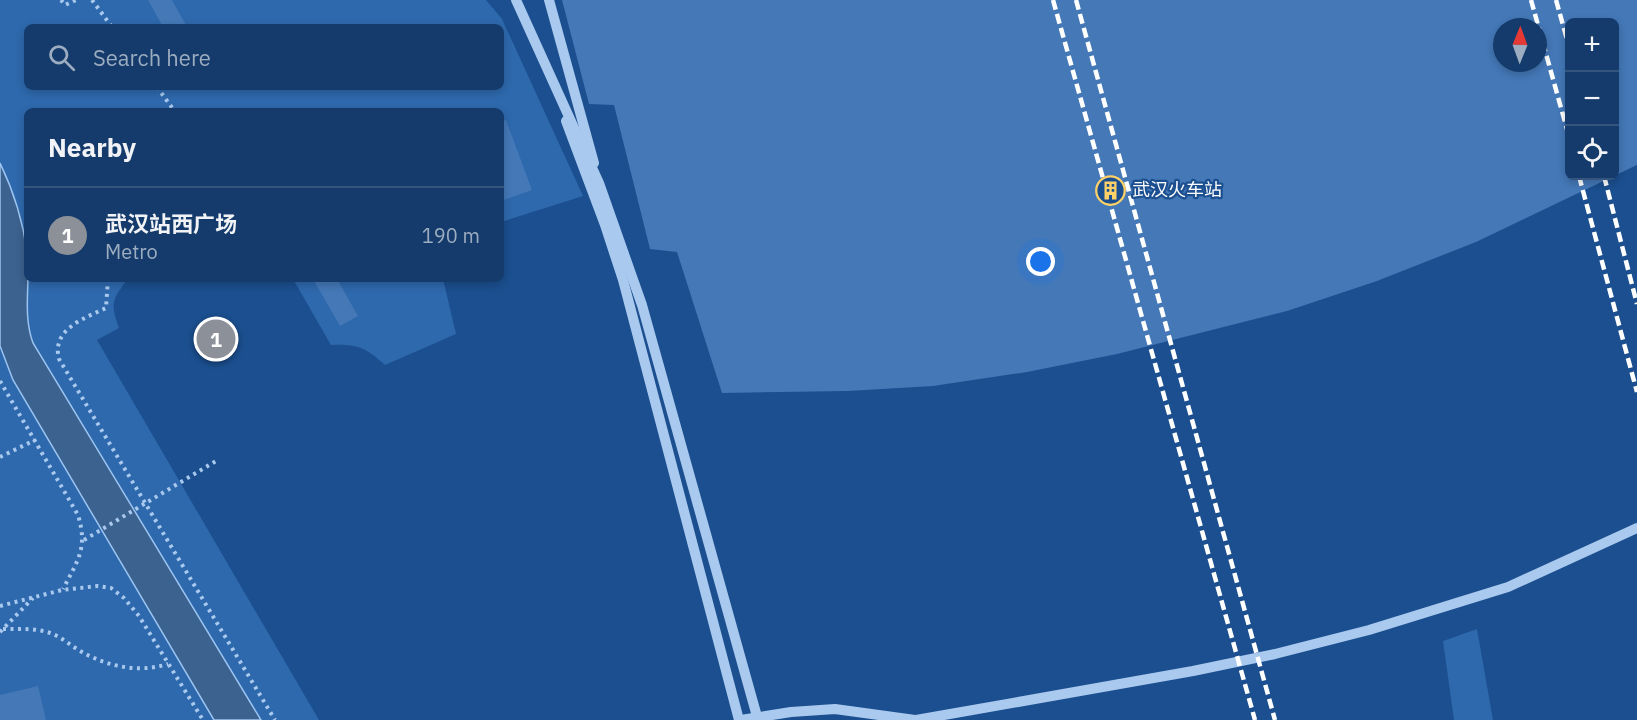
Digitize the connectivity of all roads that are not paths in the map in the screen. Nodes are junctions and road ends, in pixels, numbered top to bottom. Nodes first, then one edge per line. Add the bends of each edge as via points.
1 (518, 0) edge
2 (549, 0) edge
3 (599, 183) junction
4 (1637, 528) edge
5 (837, 714) edge
6 (740, 720) edge
7 (758, 720) edge
8 (916, 720) edge

1 - 3 street, bridge
1 - 6 street via 623,280
2 - 3 street, bridge
3 - 7 street, bridge via 642,305
4 - 8 street via 1508,587 1369,630 1193,671
5 - 6 street via 791,712
5 - 8 street

